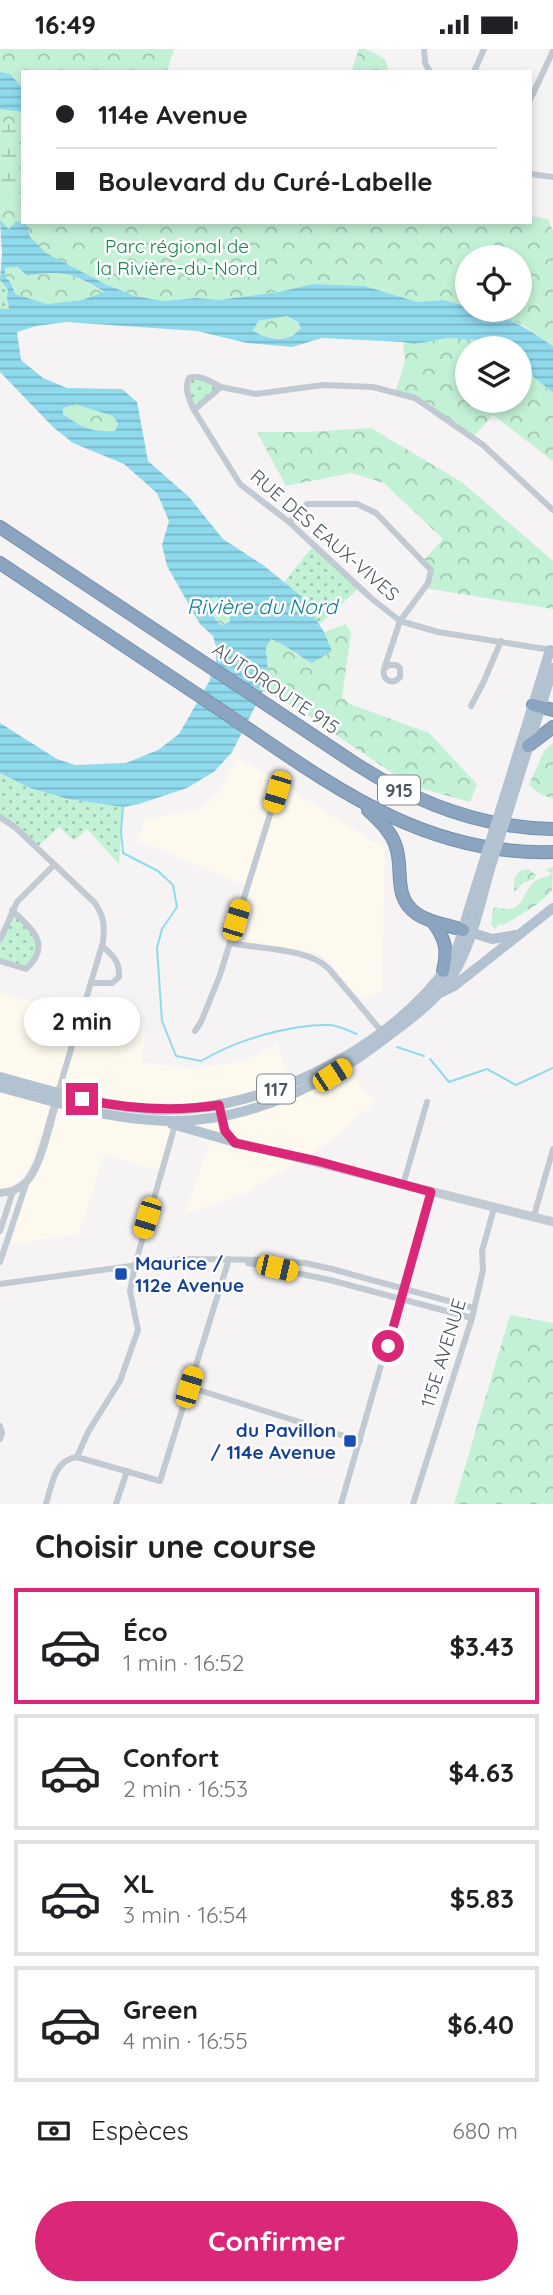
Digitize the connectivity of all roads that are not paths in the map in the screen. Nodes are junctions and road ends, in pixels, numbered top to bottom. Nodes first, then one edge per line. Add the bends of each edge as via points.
1 (424, 49) edge
2 (484, 49) edge
3 (553, 51) edge
4 (429, 70) edge
5 (475, 70) edge
6 (532, 96) edge
7 (532, 174) edge
8 (553, 177) edge
9 (221, 387) junction
10 (194, 410) junction
11 (553, 510) edge
12 (289, 522) junction
13 (0, 527) edge
14 (0, 563) edge
15 (400, 621) junction
16 (501, 641) junction
17 (552, 650) edge
18 (553, 668) edge
19 (384, 669) dead end
20 (543, 703) edge
21 (471, 706) dead end
22 (553, 727) edge
23 (528, 746) junction
24 (277, 792) dead end
25 (358, 800) junction
26 (504, 811) junction
27 (0, 817) edge
28 (553, 829) edge
29 (553, 852) edge
30 (54, 865) junction
31 (553, 908) edge
32 (12, 910) junction
33 (433, 922) junction
34 (467, 931) junction
35 (521, 933) junction
36 (0, 940) edge
37 (230, 943) junction
38 (102, 946) junction
39 (0, 961) edge
40 (443, 971) junction
41 (91, 983) junction
42 (439, 994) junction
43 (195, 1031) dead end
44 (384, 1034) junction
45 (0, 1077) edge
46 (0, 1087) edge
47 (57, 1098) junction
48 (428, 1102) dead end
49 (219, 1105) junction
50 (222, 1116) junction
51 (151, 1120) junction
52 (175, 1125) junction
53 (235, 1143) junction
54 (553, 1149) edge
55 (27, 1181) junction
56 (403, 1185) junction
57 (13, 1191) junction
58 (431, 1192) junction
59 (0, 1193) edge
60 (494, 1208) junction
61 (534, 1216) junction
62 (553, 1222) edge
63 (0, 1231) edge
64 (229, 1259) junction
65 (0, 1262) edge
66 (135, 1265) junction
67 (342, 1272) junction
68 (338, 1282) junction
69 (0, 1283) edge
70 (405, 1288) junction
71 (401, 1299) junction
72 (474, 1308) junction
73 (472, 1318) junction
74 (189, 1387) junction
75 (0, 1426) edge
76 (0, 1439) edge
77 (360, 1440) junction
78 (77, 1457) junction
79 (127, 1471) junction
80 (46, 1504) edge
81 (116, 1504) edge
82 (341, 1504) edge
83 (412, 1504) edge

1 - 4 street
2 - 5 street
3 - 6 street
7 - 8 street
9 - 10 street
9 - 10 street, RUE DES EAUX-VIVES via 201,377 189,378 186,384
9 - 11 street, RUE DES EAUX-VIVES via 256,394 323,385 373,387 415,398 483,445
10 - 12 street, RUE DES EAUX-VIVES via 240,484
12 - 15 street, RUE DES EAUX-VIVES
12 - 15 street via 307,504 357,504 376,513 431,570 428,583
13 - 28 highway, AUTOROUTE 915 / 915 via 366,771 421,801 483,821
14 - 25 highway, 915
15 - 16 street, RUE DES EAUX-VIVES
15 - 19 street
16 - 17 street, RUE DES EAUX-VIVES
16 - 21 street
17 - 20 main road
18 - 20 main road
20 - 23 main road
20 - 26 main road
22 - 23 highway
23 - 26 main road
24 - 37 street
25 - 29 highway, 915 via 411,827 453,841
25 - 33 highway via 394,842 405,902
26 - 34 main road, bridge
27 - 30 street
30 - 32 street
30 - 38 street via 102,914 106,926
31 - 35 main road
32 - 36 street
32 - 39 street via 37,935 40,945 26,969
33 - 34 highway
33 - 40 highway via 446,947
34 - 35 main road via 496,939
34 - 40 main road, 117
34 - 42 main road via 458,966
35 - 42 main road
37 - 43 street
37 - 44 street via 319,960
38 - 41 street
38 - 41 street via 114,956 118,977 111,983
40 - 44 main road, 117
41 - 47 street
42 - 44 main road, 117
44 - 49 main road, 117 via 298,1081
44 - 50 main road, 117 via 332,1075 305,1089
45 - 47 main road, 117
46 - 47 main road, 117
47 - 49 main road, 117 via 145,1109
47 - 51 main road, 117 via 104,1113
47 - 55 street
48 - 56 street
49 - 50 main road
50 - 51 main road, 117
50 - 53 main road via 226,1134
51 - 52 main road
52 - 53 main road
52 - 66 street
53 - 56 main road
54 - 61 street
55 - 57 street
55 - 65 street
56 - 58 main road
57 - 59 street
57 - 63 street
58 - 60 main road
58 - 70 street
60 - 61 main road
60 - 72 street, 115E AVENUE
61 - 62 main road
64 - 66 street
64 - 67 street via 305,1263
64 - 68 street
64 - 74 street
66 - 69 street
66 - 78 street via 130,1291 138,1330 120,1381
67 - 68 street
67 - 70 street
68 - 71 street
70 - 71 street
70 - 72 street
71 - 73 street
71 - 77 street
72 - 73 street, 115E AVENUE
73 - 83 street, 115E AVENUE
74 - 77 street
74 - 79 street via 160,1481
75 - 76 street
77 - 82 street
78 - 79 street
78 - 80 street via 59,1465
79 - 81 street

